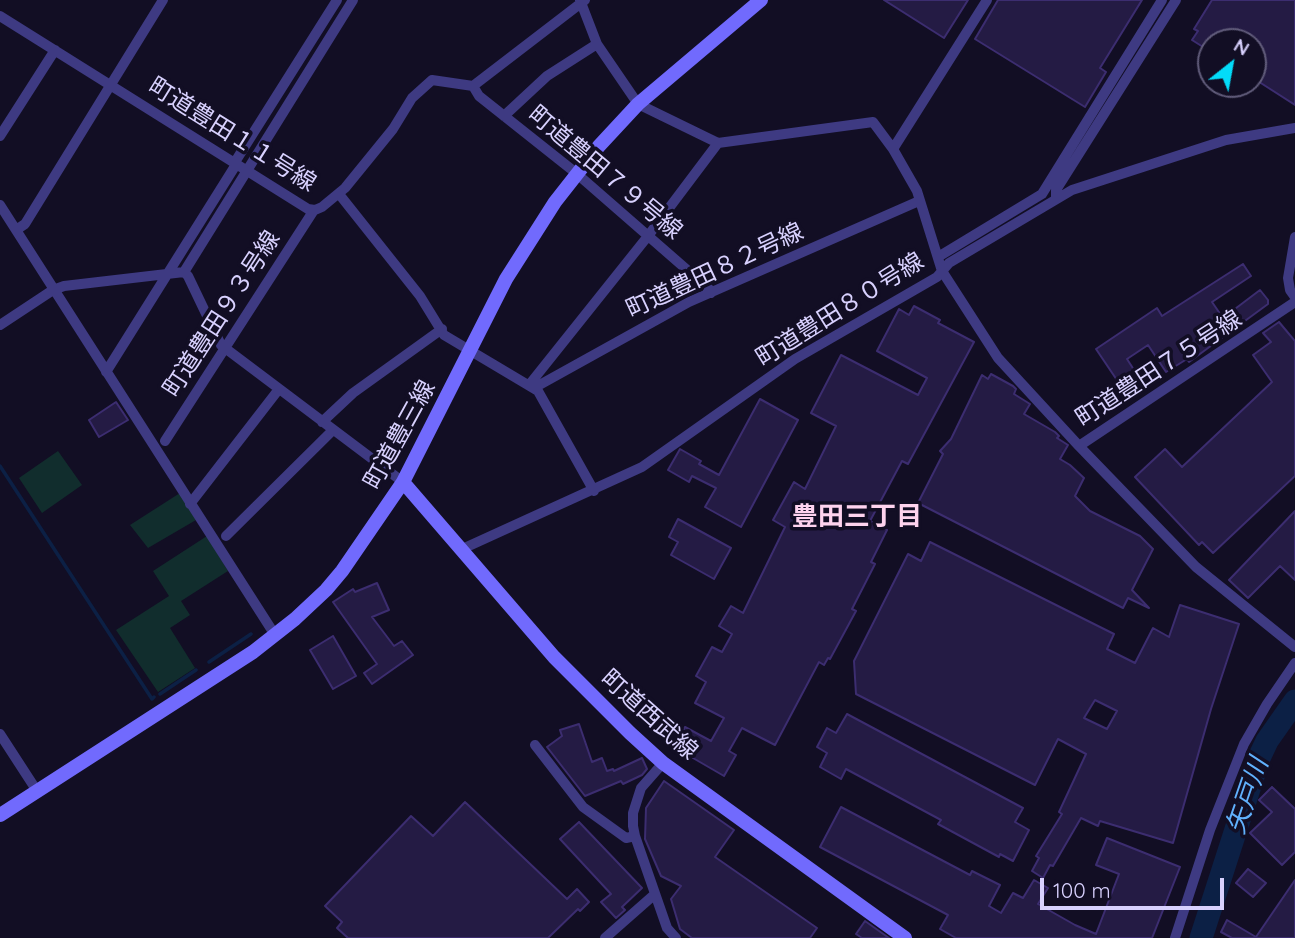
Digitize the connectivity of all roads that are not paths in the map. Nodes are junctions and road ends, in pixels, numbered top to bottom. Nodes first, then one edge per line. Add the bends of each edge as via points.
1 (163, 0) edge
2 (337, 0) edge
3 (354, 0) edge
4 (761, 0) edge
5 (987, 0) edge
6 (1162, 0) edge
7 (1176, 0) edge
8 (582, 1) edge
9 (0, 16) edge
10 (597, 44) junction
11 (55, 50) junction
12 (110, 84) junction
13 (472, 86) junction
14 (638, 104) junction
15 (504, 116) junction
16 (1295, 128) edge
17 (0, 136) edge
18 (718, 143) junction
19 (893, 149) junction
20 (239, 165) junction
21 (576, 173) junction
22 (339, 194) junction
23 (1056, 199) junction
24 (919, 201) junction
25 (0, 205) edge
26 (314, 210) junction
27 (18, 229) junction
28 (648, 236) junction
29 (1295, 237) edge
30 (938, 257) junction
31 (942, 271) junction
32 (176, 273) junction
33 (56, 289) junction
34 (711, 293) junction
35 (1295, 300) edge
36 (0, 324) edge
37 (442, 329) junction
38 (226, 349) junction
39 (470, 352) junction
40 (110, 373) junction
41 (532, 387) junction
42 (279, 389) junction
43 (322, 422) junction
44 (333, 430) junction
45 (165, 441) dead end
46 (1079, 446) junction
47 (403, 482) junction
48 (594, 491) junction
49 (192, 502) junction
50 (226, 536) dead end
51 (460, 550) junction
52 (275, 635) junction
53 (1295, 647) edge
54 (1295, 663) edge
55 (0, 734) edge
56 (535, 745) dead end
57 (663, 763) junction
58 (37, 791) junction
59 (0, 815) edge
60 (635, 836) junction
61 (655, 894) junction
62 (605, 938) edge
63 (676, 938) edge
64 (905, 938) edge
65 (1175, 938) edge

1 - 12 street
2 - 20 street
3 - 20 street
4 - 14 street, 町道豊三線
5 - 19 street
6 - 30 street via 1042,194
7 - 23 street via 1056,190
8 - 10 street
8 - 13 street
9 - 11 street, 町道豊田１１号線
10 - 14 street
10 - 15 street via 547,76
11 - 12 street, 町道豊田１１号線
11 - 17 street
12 - 20 street, 町道豊田１１号線
12 - 27 street
13 - 15 street, 町道豊田７９号線
13 - 22 street, 町道豊田１１号線 via 432,80 412,98 382,144
14 - 18 street
14 - 21 street, 町道豊三線
15 - 21 street, 町道豊田７９号線
16 - 23 street, 町道豊田８０号線 via 1226,140
18 - 19 street, 町道豊田７５号線 via 873,122
18 - 28 street
19 - 24 street, 町道豊田７５号線
20 - 26 street, 町道豊田１１号線
20 - 32 street
21 - 28 street, 町道豊田７９号線
21 - 39 street, 町道豊三線 via 525,247
22 - 26 street, 町道豊田１１号線
22 - 37 street
23 - 31 street, 町道豊田８０号線
24 - 30 street, 町道豊田７５号線
24 - 34 street, 町道豊田８２号線
25 - 27 street
26 - 38 street, 町道豊田９３号線
27 - 33 street
28 - 34 street, 町道豊田７９号線
28 - 41 street
29 - 35 street via 1288,278
30 - 31 street, 町道豊田７５号線
31 - 46 street, 町道豊田７５号線 via 998,358
31 - 48 street, 町道豊田８０号線 via 795,359 642,467
32 - 33 street
32 - 38 street via 188,276
32 - 40 street
33 - 36 street
33 - 40 street
34 - 41 street, 町道豊田８２号線
35 - 46 street, 町道豊田７５号線
37 - 39 street
37 - 43 street via 353,393
38 - 42 street
38 - 45 street, 町道豊田９３号線
39 - 41 street
39 - 47 street, 町道豊三線
40 - 49 street
41 - 48 street
42 - 43 street
42 - 49 street
43 - 44 street
44 - 47 street
44 - 50 street
46 - 53 street via 1196,567
47 - 51 street, 町道西武線
47 - 52 street, 町道豊三線 via 342,571
48 - 51 street, 町道豊田８０号線
49 - 52 street
51 - 57 street, 町道西武線 via 564,667
52 - 58 street, 町道豊三線
54 - 65 street via 1248,736 1206,841
55 - 58 street
56 - 60 street via 583,807 626,838
57 - 60 street via 635,800
57 - 64 street, 町道西武線
58 - 59 street, 町道豊三線
60 - 61 street
61 - 62 street
61 - 63 street via 667,928

